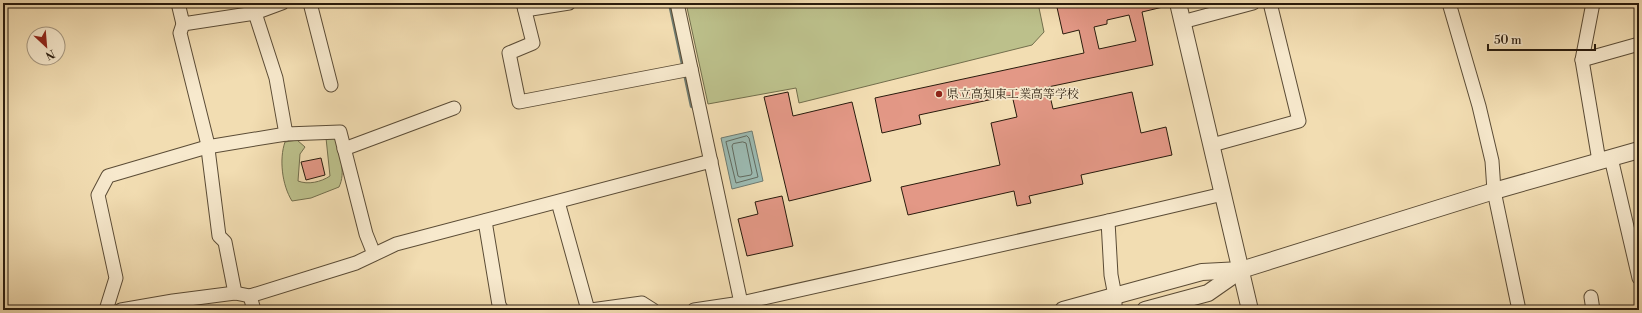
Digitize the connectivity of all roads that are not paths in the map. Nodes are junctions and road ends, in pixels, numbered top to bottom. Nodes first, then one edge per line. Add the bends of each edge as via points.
1 (178, 3) edge
2 (282, 3) edge
3 (310, 3) edge
4 (569, 3) edge
5 (677, 3) edge
6 (1178, 3) edge
7 (1253, 3) edge
8 (1270, 3) edge
9 (1449, 3) edge
10 (1593, 3) edge
11 (524, 7) edge
12 (255, 13) junction
13 (1182, 22) junction
14 (183, 24) junction
15 (1639, 44) edge
16 (1582, 60) junction
17 (691, 69) junction
18 (331, 85) dead end
19 (454, 108) dead end
20 (286, 134) junction
21 (1212, 145) junction
22 (207, 147) junction
23 (344, 149) junction
24 (1639, 150) edge
25 (1605, 160) junction
26 (712, 161) junction
27 (1494, 191) junction
28 (1223, 194) junction
29 (558, 202) junction
30 (485, 221) junction
31 (1108, 221) junction
32 (374, 254) junction
33 (1241, 270) junction
34 (1639, 278) edge
35 (235, 293) junction
36 (250, 296) junction
37 (1591, 296) dead end
38 (1115, 303) edge
39 (174, 305) edge
40 (741, 306) edge
41 (106, 310) edge
42 (121, 310) edge
43 (254, 310) edge
44 (502, 310) edge
45 (588, 310) edge
46 (591, 310) edge
47 (653, 310) edge
48 (694, 310) edge
49 (1063, 310) edge
50 (1145, 310) edge
51 (1250, 310) edge
52 (1519, 310) edge
53 (1593, 310) edge

1 - 14 street
2 - 12 street
3 - 18 street
4 - 11 street
5 - 17 street
6 - 13 street
7 - 13 street
8 - 21 street via 1299,121
9 - 27 street via 1479,106 1492,161
10 - 16 street
11 - 17 street via 533,43 509,53 519,102
12 - 14 street
12 - 20 street via 276,78
13 - 21 street
14 - 22 street via 180,33
15 - 16 street
16 - 25 street
17 - 26 street
19 - 23 street
20 - 22 street
20 - 23 street via 340,132
21 - 28 street
22 - 35 street via 219,236 225,242
22 - 41 street via 108,176 98,194 116,278
23 - 32 street via 366,234
24 - 25 street
25 - 27 street
25 - 34 street
26 - 29 street
26 - 40 street
27 - 33 street
27 - 52 street
28 - 31 street
28 - 33 street
29 - 30 street
29 - 45 street
30 - 32 street via 396,244
30 - 44 street via 498,305
31 - 38 street
31 - 40 street
32 - 36 street via 356,263
33 - 38 street via 1202,272
33 - 50 street via 1208,293
33 - 51 street
35 - 36 street
35 - 39 street
36 - 43 street
37 - 53 street
38 - 49 street
39 - 42 street
40 - 48 street
46 - 47 street via 642,303

